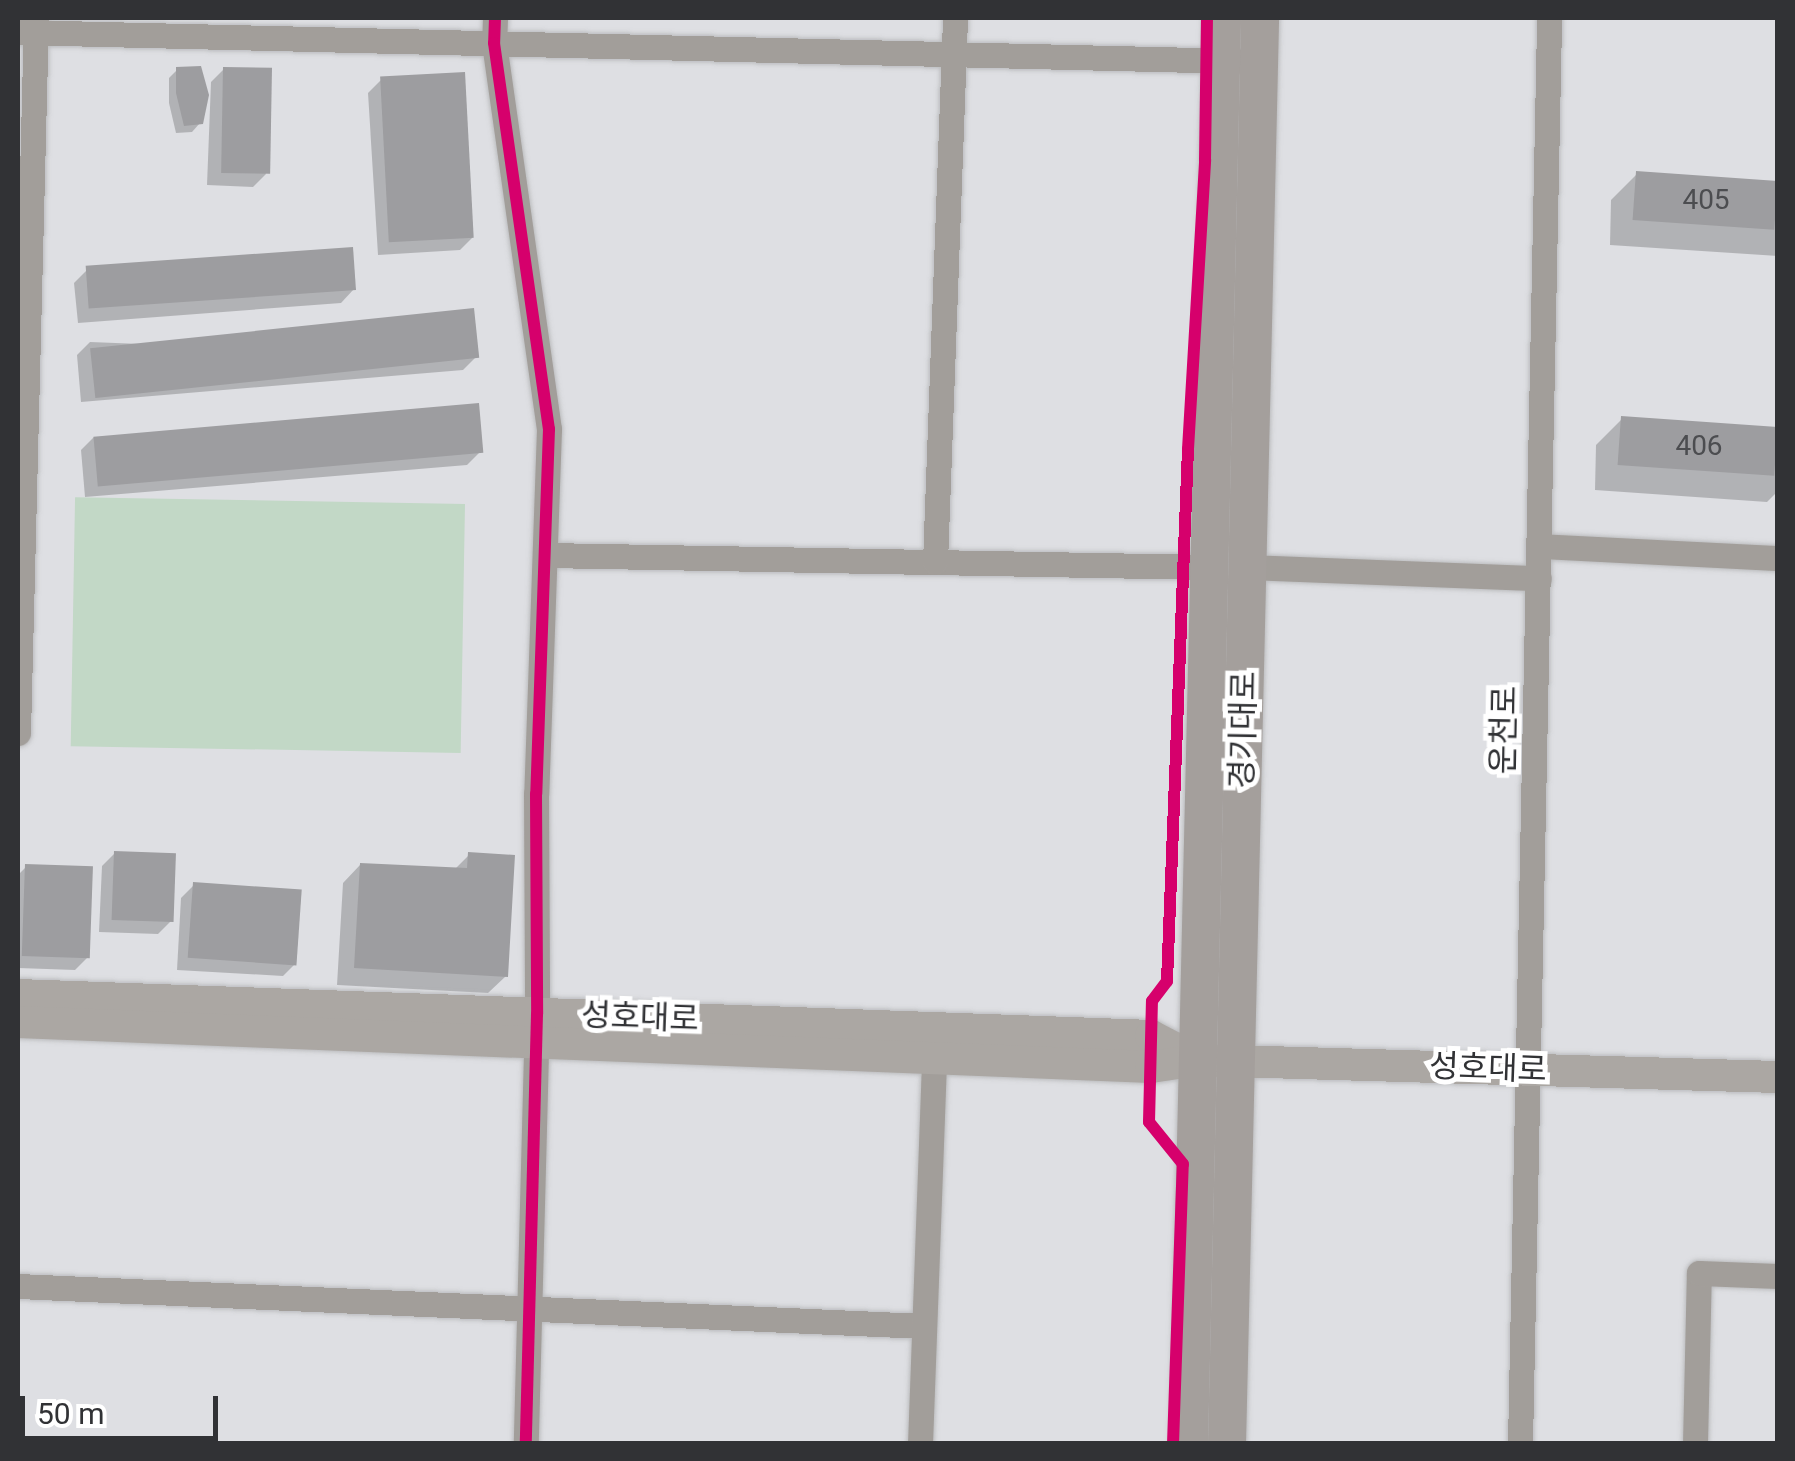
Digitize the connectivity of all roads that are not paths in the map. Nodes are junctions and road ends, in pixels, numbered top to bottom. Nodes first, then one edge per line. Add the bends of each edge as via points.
1 (955, 18) edge
2 (1222, 18) edge
3 (1260, 18) edge
4 (1549, 18) edge
5 (30, 28) edge
6 (494, 30) edge
7 (954, 54) junction
8 (1220, 61) junction
9 (1259, 62) junction
10 (23, 270) edge
11 (1540, 546) junction
12 (545, 555) junction
13 (1778, 558) edge
14 (934, 562) junction
15 (1209, 567) junction
16 (1247, 568) junction
17 (1539, 578) junction
18 (18, 733) edge
19 (18, 994) edge
20 (18, 1022) edge
21 (537, 1028) junction
22 (934, 1058) junction
23 (1198, 1060) junction
24 (1235, 1061) junction
25 (1531, 1070) junction
26 (1778, 1077) edge
27 (1778, 1276) edge
28 (18, 1286) edge
29 (531, 1311) junction
30 (923, 1326) junction
31 (526, 1444) edge
32 (920, 1444) edge
33 (1189, 1444) edge
34 (1227, 1444) edge
35 (1520, 1444) edge
36 (1694, 1444) edge

1 - 7 street
2 - 8 main road, 경기대로
3 - 9 main road, 경기대로
4 - 11 street, 운천로
5 - 6 street
5 - 10 street
6 - 7 street
6 - 12 street via 549,429
7 - 8 street
7 - 14 street
8 - 9 street
8 - 15 main road, 경기대로
9 - 16 main road, 경기대로
10 - 18 street
11 - 13 street
11 - 17 street, 운천로
12 - 14 street
12 - 21 street
14 - 15 street
15 - 23 main road, 경기대로
16 - 17 street
16 - 24 main road, 경기대로
17 - 25 street, 운천로
19 - 21 main road, 성호대로
20 - 21 main road, 성호대로
21 - 22 main road, 성호대로
21 - 23 main road, 성호대로 via 1152,1036
21 - 29 street
22 - 23 main road, 성호대로 via 1151,1067
22 - 30 street
23 - 24 main road, 성호대로
23 - 33 main road, 경기대로
24 - 25 main road, 성호대로
24 - 34 main road, 경기대로
25 - 26 main road, 성호대로
25 - 35 street, 운천로
27 - 36 street via 1699,1273
28 - 29 street
29 - 30 street
29 - 31 street
30 - 32 street

